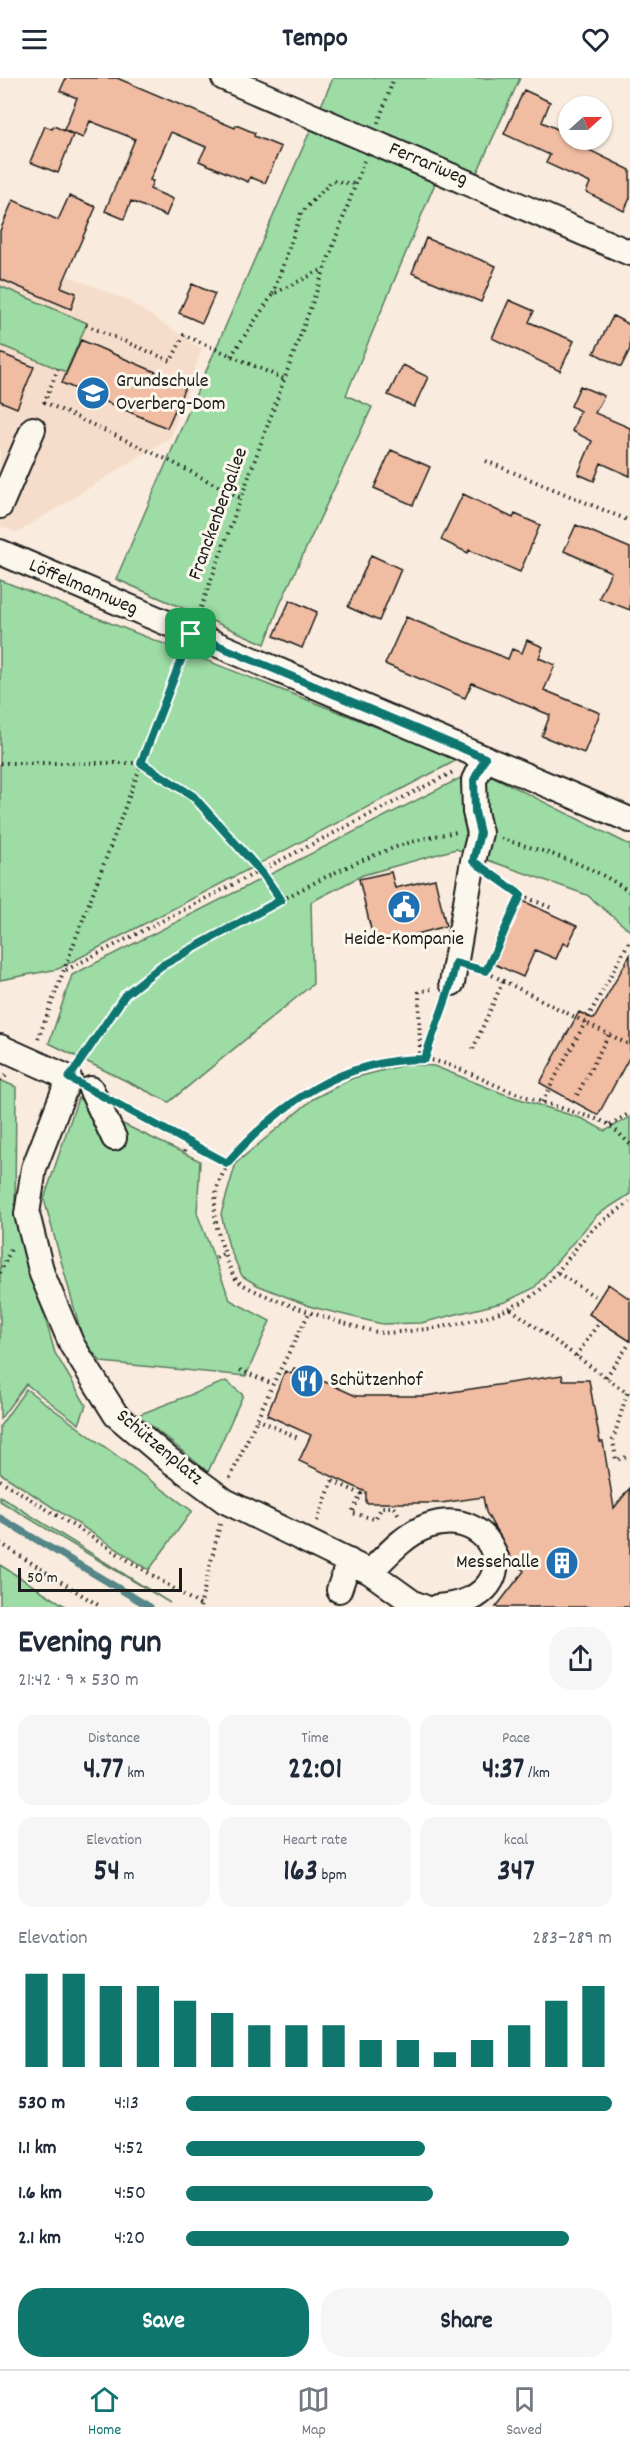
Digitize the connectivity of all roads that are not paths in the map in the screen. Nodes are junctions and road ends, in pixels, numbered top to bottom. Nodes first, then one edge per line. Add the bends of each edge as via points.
1 (224, 78) edge
2 (630, 254) edge
3 (33, 429) road end
4 (0, 506) edge
5 (0, 552) edge
6 (485, 758) junction
7 (630, 820) edge
8 (454, 973) road end
9 (0, 1047) edge
10 (91, 1089) road end
11 (114, 1138) dead end
12 (360, 1567) junction
13 (339, 1590) dead end
14 (454, 1606) edge
15 (423, 1607) edge

1 - 2 street, Ferrariweg
3 - 4 street
5 - 6 street, Löffelmannweg
6 - 7 street, Löffelmannweg
6 - 8 street via 474,780 480,833
9 - 12 street, Schützenplatz via 69,1078 34,1168 27,1214 42,1274 72,1345 116,1415 168,1460 225,1501
10 - 11 street
12 - 13 street
12 - 14 street via 428,1526 468,1526 488,1541 496,1567 493,1580 478,1594
12 - 15 street, Schützenplatz

